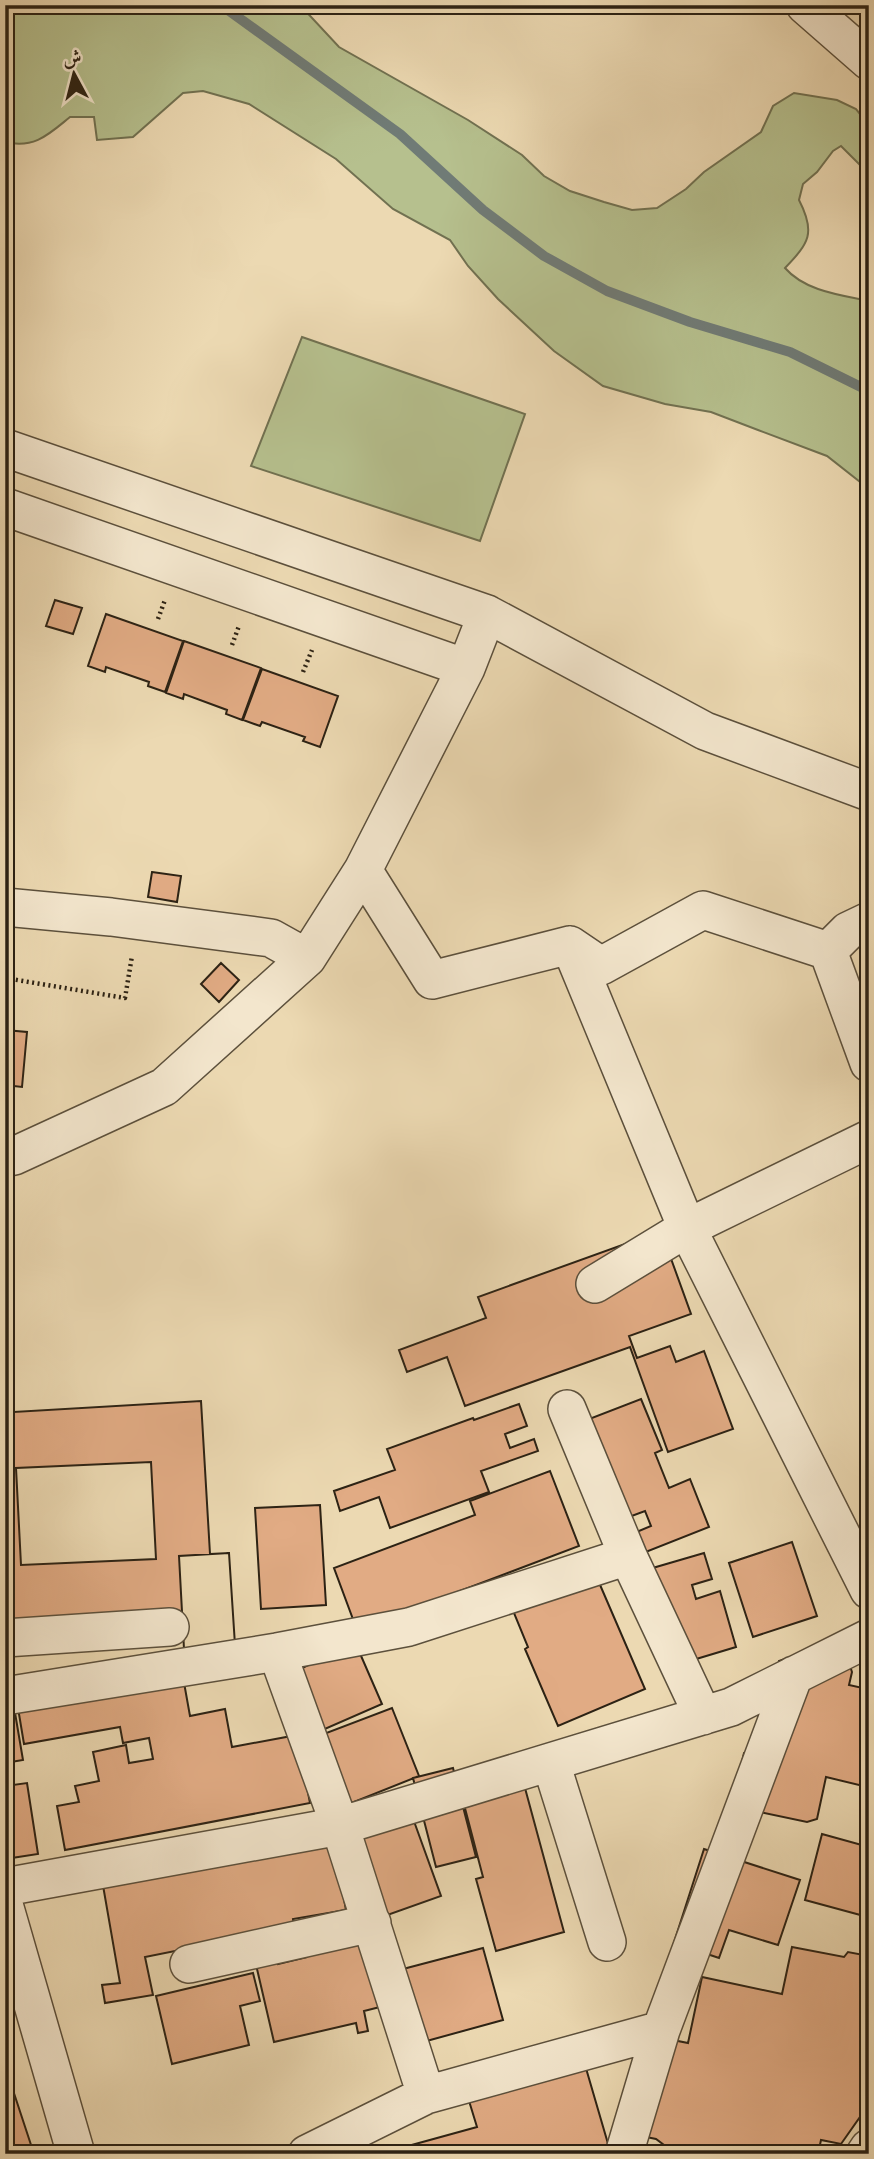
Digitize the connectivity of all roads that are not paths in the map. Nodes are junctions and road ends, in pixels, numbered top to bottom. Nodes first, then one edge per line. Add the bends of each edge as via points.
1 (805, 5) edge
2 (869, 61) edge
3 (5, 448) edge
4 (5, 507) edge
5 (487, 614) junction
6 (466, 668) junction
7 (869, 792) edge
8 (363, 870) junction
9 (5, 885) edge
10 (5, 907) edge
11 (125, 919) junction
12 (869, 921) edge
13 (5, 925) edge
14 (570, 945) junction
15 (828, 951) junction
16 (307, 958) junction
17 (869, 1063) edge
18 (869, 1139) edge
19 (5, 1158) edge
20 (687, 1228) junction
21 (595, 1284) dead end
22 (567, 1409) dead end
23 (628, 1556) junction
24 (869, 1590) edge
25 (170, 1628) dead end
26 (5, 1638) edge
27 (869, 1638) edge
28 (276, 1652) junction
29 (794, 1675) junction
30 (5, 1696) edge
31 (703, 1716) junction
32 (551, 1763) junction
33 (340, 1826) junction
34 (5, 1887) edge
35 (5, 1908) edge
36 (372, 1923) junction
37 (607, 1942) dead end
38 (189, 1964) dead end
39 (661, 2030) junction
40 (426, 2095) junction
41 (869, 2148) edge
42 (76, 2154) edge
43 (307, 2154) edge
44 (624, 2154) edge
45 (865, 2154) edge

1 - 2 street
3 - 5 street
4 - 6 street
5 - 6 street
5 - 7 street via 705,731
6 - 8 street
8 - 14 street via 432,980
8 - 16 street
9 - 11 street via 113,894
10 - 11 street
11 - 13 street via 110,936
11 - 16 street via 271,938
12 - 15 street via 848,931
14 - 15 street via 601,966 703,911
14 - 20 street
15 - 17 street
16 - 19 street via 164,1087
18 - 20 street
20 - 21 street
20 - 24 street
22 - 23 street
23 - 28 street via 409,1627
23 - 31 street
25 - 26 street
27 - 29 street
28 - 30 street
28 - 33 street
29 - 31 street
29 - 39 street
31 - 32 street
32 - 33 street
32 - 37 street
33 - 34 street
33 - 36 street
35 - 42 street
36 - 38 street
36 - 40 street
39 - 40 street
39 - 44 street
40 - 43 street
41 - 45 street

